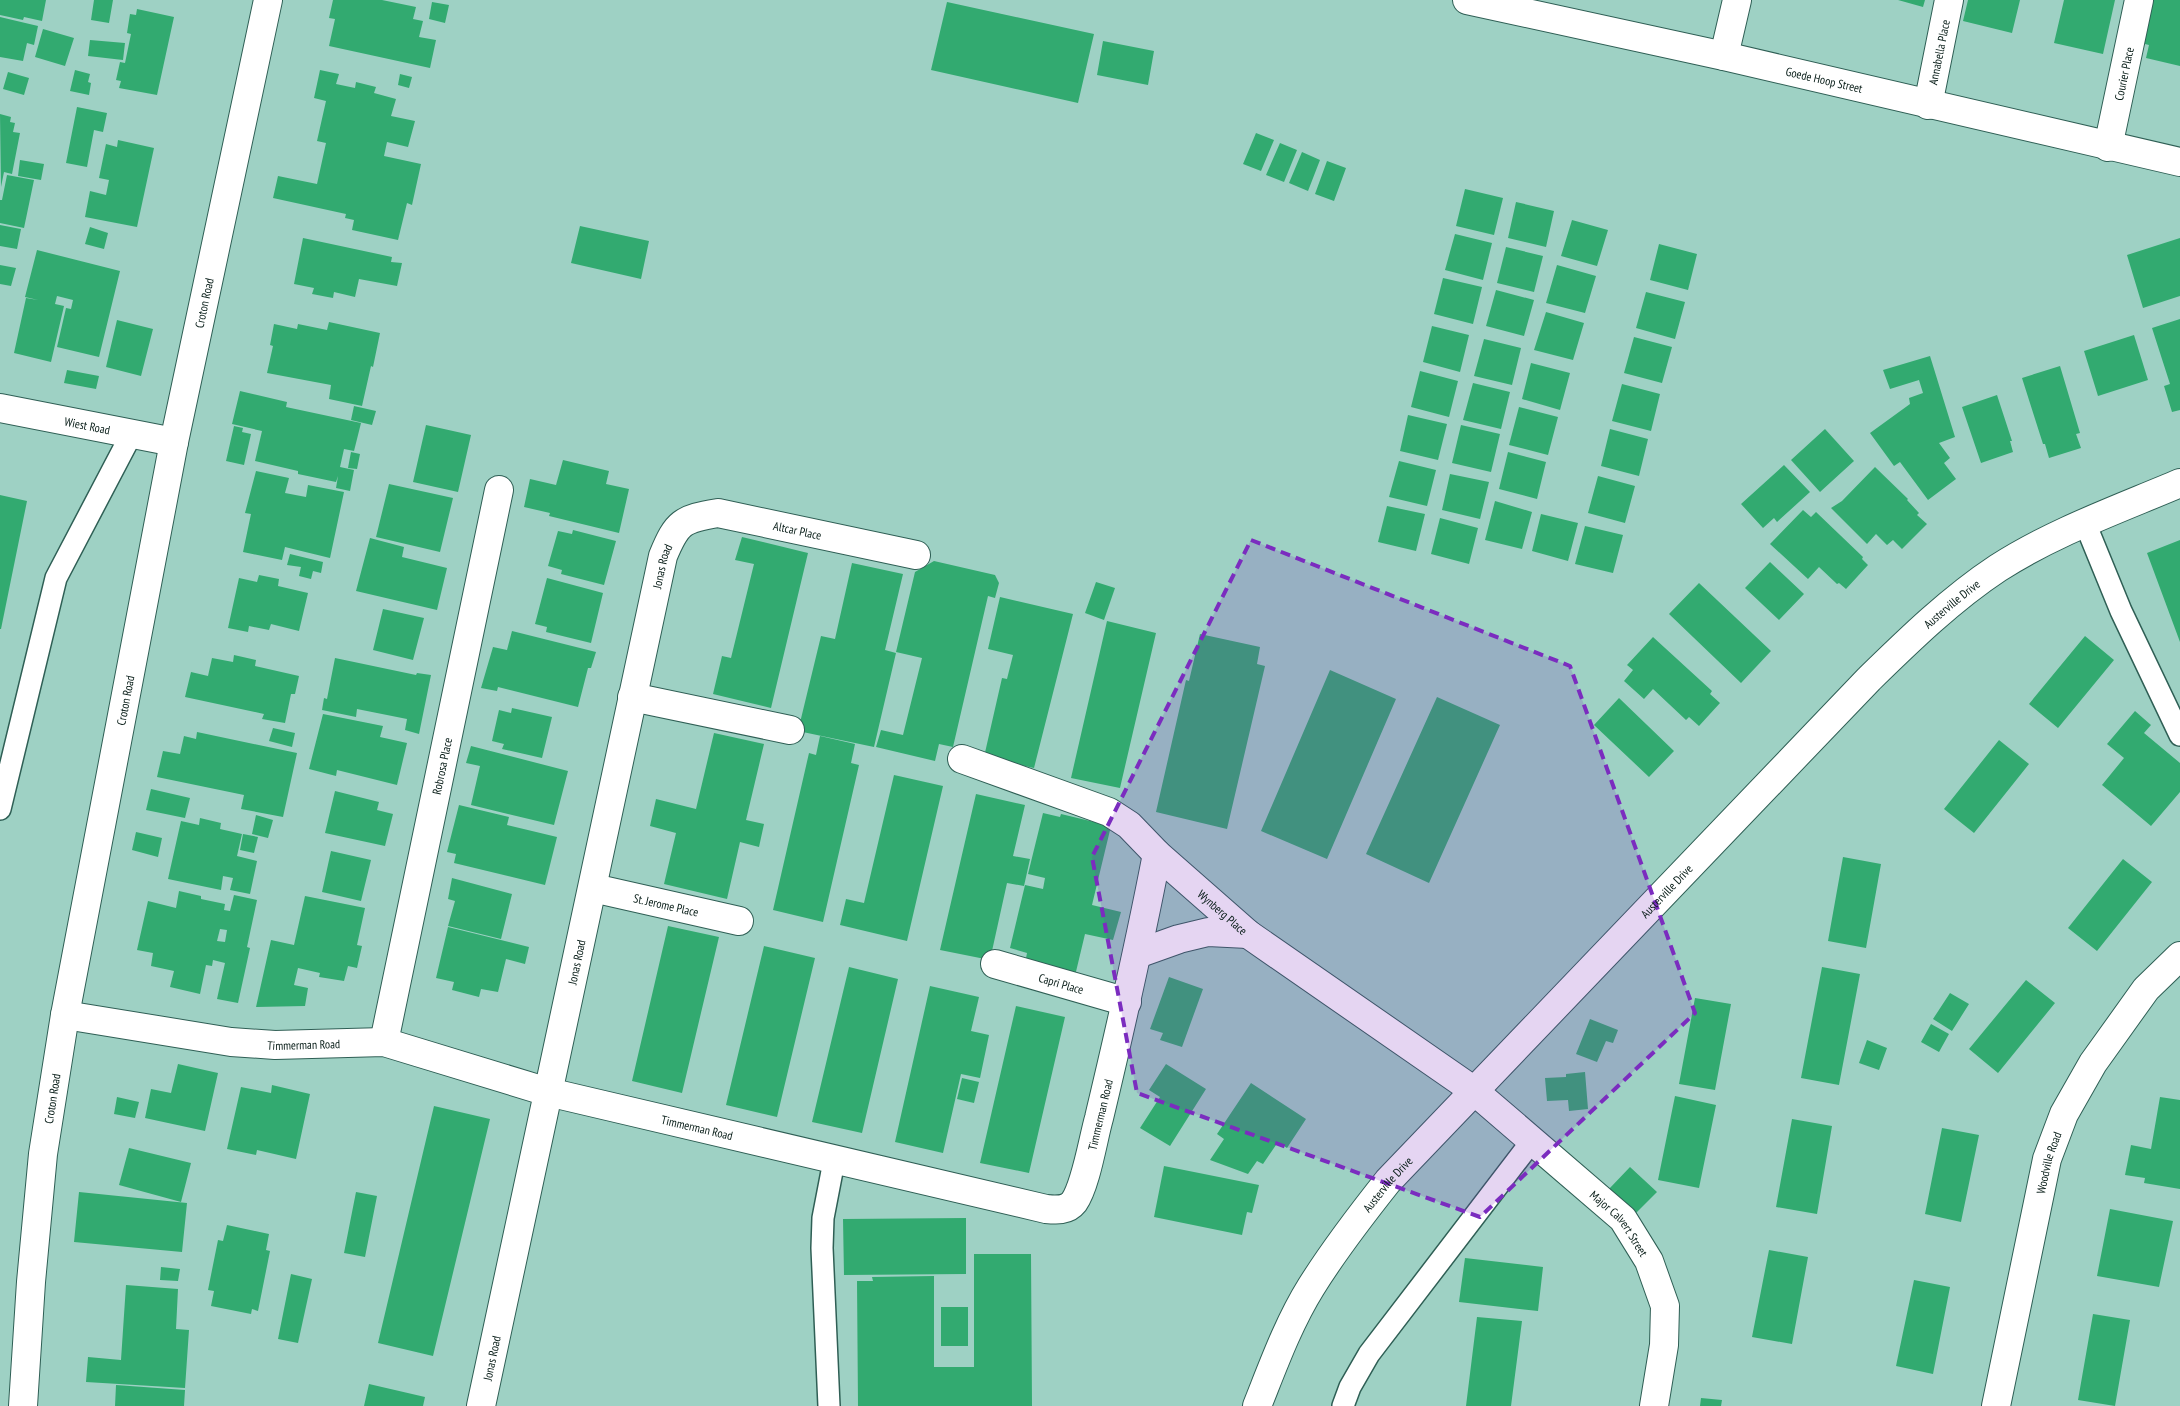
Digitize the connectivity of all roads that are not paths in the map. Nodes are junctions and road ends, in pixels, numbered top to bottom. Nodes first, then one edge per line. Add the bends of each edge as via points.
1 (268, 0) edge
2 (1467, 0) edge
3 (1738, 0) edge
4 (1950, 0) edge
5 (2139, 0) edge
6 (1528, 6) edge
7 (1724, 56) junction
8 (1928, 105) junction
9 (2108, 146) junction
10 (2180, 162) edge
11 (0, 408) edge
12 (131, 435) junction
13 (174, 442) junction
14 (2180, 483) edge
15 (499, 490) dead end
16 (2085, 523) junction
17 (680, 524) joint
18 (916, 555) dead end
19 (632, 697) junction
20 (790, 730) dead end
21 (2180, 735) edge
22 (962, 759) dead end
23 (0, 809) edge
24 (1157, 854) junction
25 (593, 888) junction
26 (739, 921) dead end
27 (1248, 934) junction
28 (1138, 954) junction
29 (2180, 956) edge
30 (995, 964) dead end
31 (1127, 1002) junction
32 (65, 1015) junction
33 (384, 1042) junction
34 (1473, 1090) junction
35 (548, 1092) junction
36 (1532, 1141) junction
37 (834, 1161) junction
38 (24, 1406) edge
39 (482, 1406) edge
40 (828, 1406) edge
41 (1256, 1406) edge
42 (1343, 1406) edge
43 (1654, 1406) edge
44 (1996, 1406) edge

1 - 13 street, Croton Road
2 - 6 street, Goede Hoop Street
3 - 7 street
4 - 8 street, Annabella Place
5 - 9 street, Courier Place
6 - 7 street, Goede Hoop Street
7 - 8 street, Goede Hoop Street
8 - 9 street, Goede Hoop Street
9 - 10 street, Goede Hoop Street
11 - 12 street, Wiest Road
12 - 13 street, Wiest Road
12 - 23 lane via 56,578
13 - 32 street, Croton Road
14 - 16 street, Austerville Drive
15 - 33 street, Robrosa Place
16 - 21 lane via 2121,611
16 - 34 street, Austerville Drive via 1998,568 1927,623 1869,679
17 - 18 street, Altcar Place via 718,513
17 - 19 street, Jonas Road via 663,556
19 - 20 street
19 - 25 street, Jonas Road
22 - 24 street, Wynberg Place via 1109,812 1129,825
24 - 27 street, Wynberg Place
24 - 28 street, Timmerman Road
25 - 26 street, St. Jerome Place
25 - 35 street, Jonas Road
27 - 28 street via 1208,932
27 - 34 street, Wynberg Place
28 - 31 street, Timmerman Road
29 - 44 street, Woodville Road via 2146,989 2093,1063 2064,1114 2047,1159
30 - 31 street, Capri Place
31 - 37 street, Timmerman Road via 1081,1186 1073,1203 1062,1210
32 - 33 street, Timmerman Road via 231,1042 275,1045
32 - 38 street, Croton Road via 43,1154
33 - 35 street, Timmerman Road
34 - 36 street, Major Calvert Street
34 - 41 street, Austerville Drive via 1388,1181 1346,1233 1310,1288 1279,1349
35 - 37 street, Timmerman Road
35 - 39 street, Jonas Road
36 - 42 lane via 1369,1354
36 - 43 street, Major Calvert Street via 1623,1220 1649,1261 1665,1306 1664,1345
37 - 40 lane via 823,1218 822,1248

